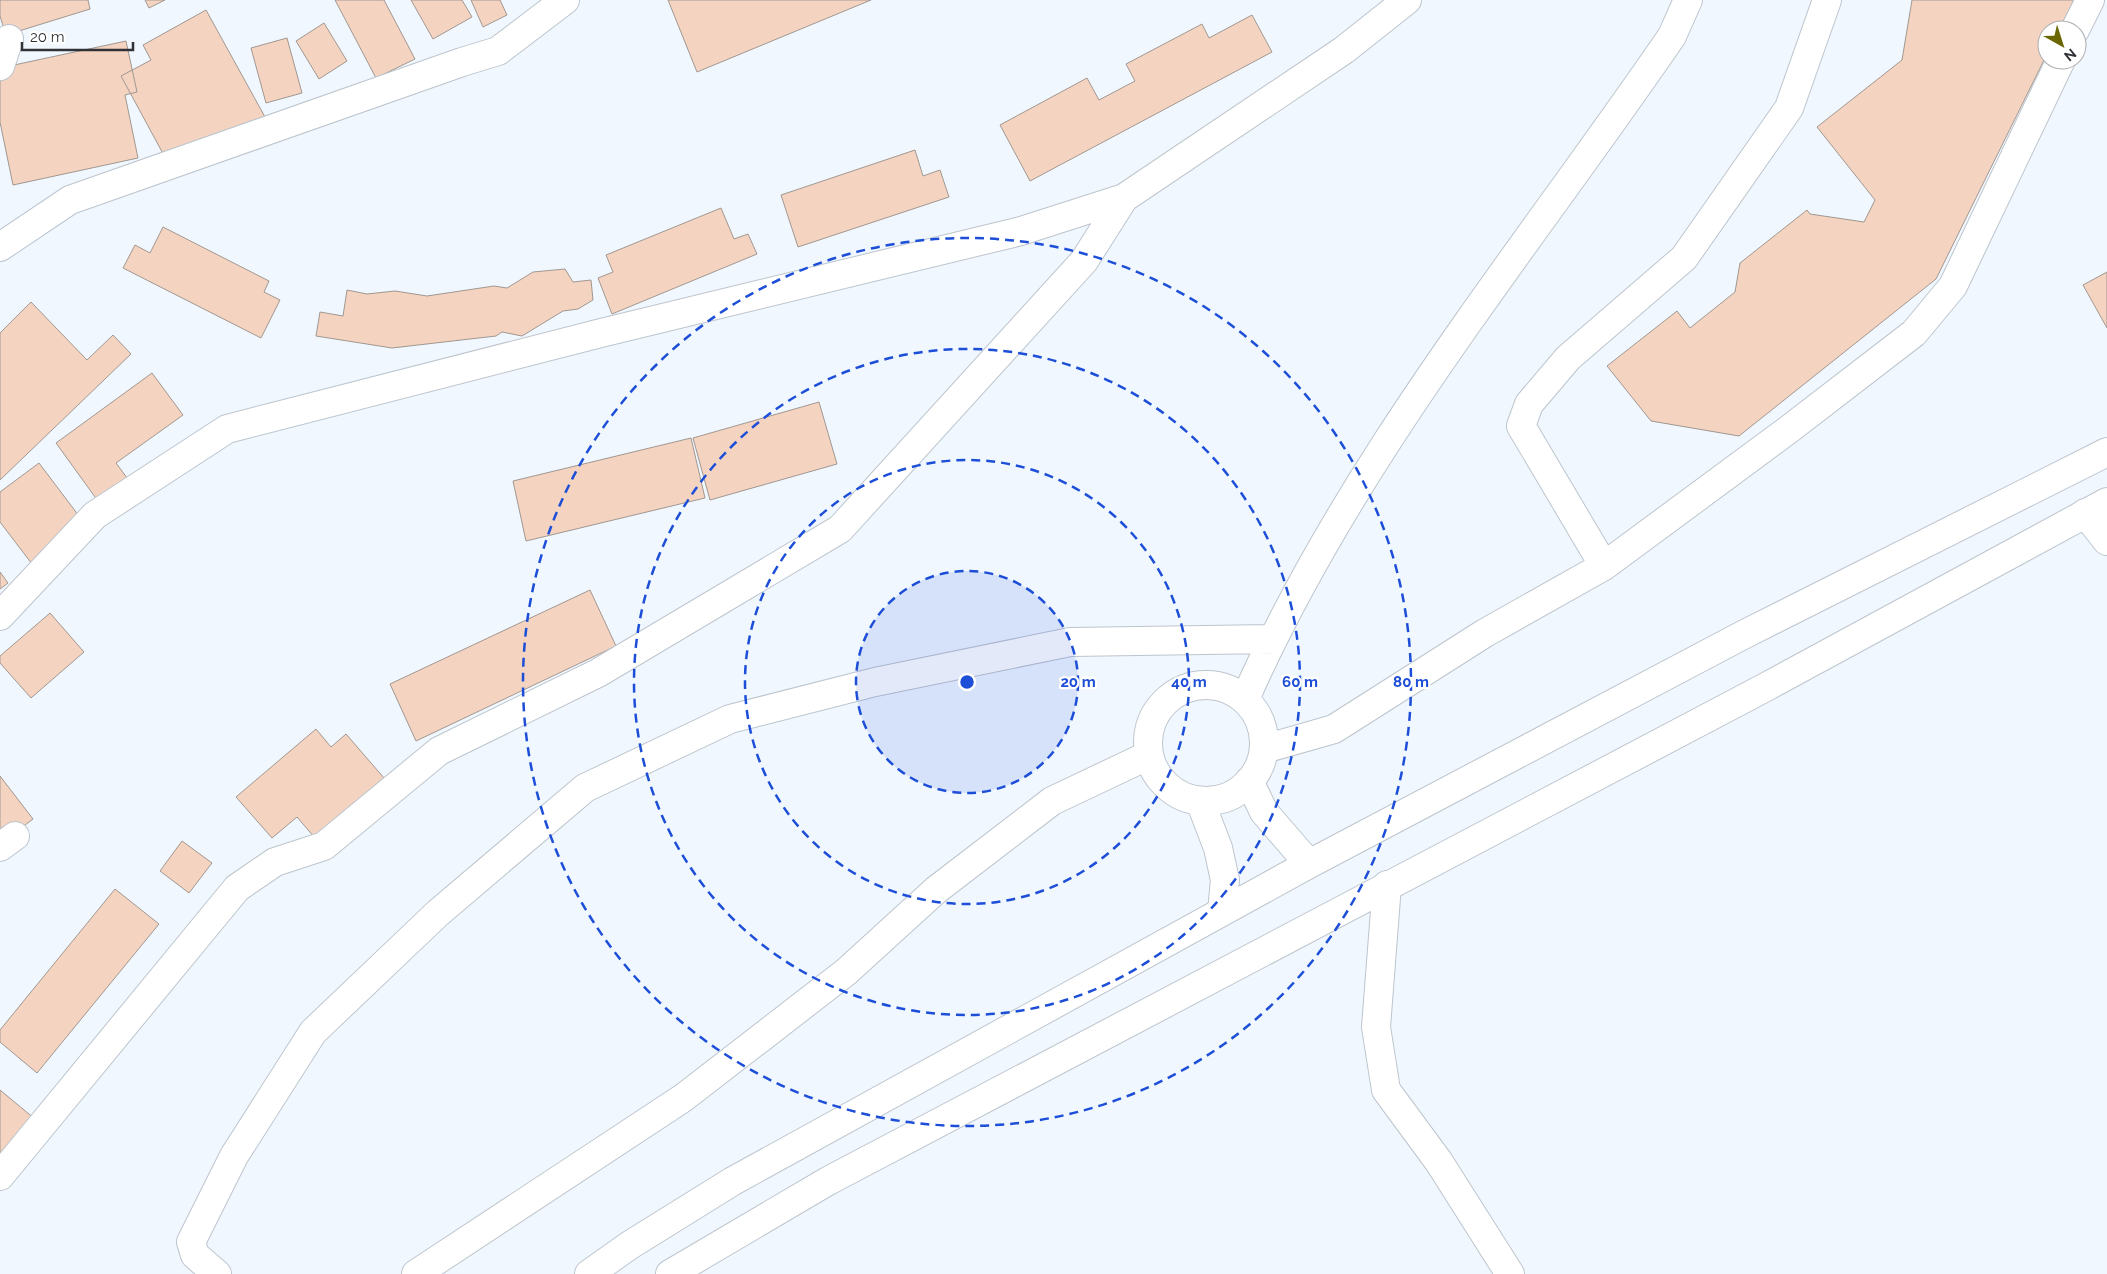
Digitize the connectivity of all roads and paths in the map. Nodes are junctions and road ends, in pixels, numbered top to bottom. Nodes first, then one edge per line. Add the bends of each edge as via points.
1 (565, 0) edge
2 (1407, 0) edge
3 (1688, 0) edge
4 (1827, 0) edge
5 (2090, 0) edge
6 (2080, 20) edge
7 (9, 39) dead end
8 (0, 66) edge
9 (2056, 70) edge
10 (1124, 198) junction
11 (0, 247) edge
12 (2107, 452) edge
13 (2096, 508) edge
14 (2107, 541) edge
15 (1604, 566) junction
16 (0, 616) edge
17 (1272, 638) junction
18 (1245, 699) junction
19 (1264, 749) junction
20 (1149, 755) junction
21 (1249, 781) junction
22 (1200, 801) junction
23 (1309, 864) junction
24 (1387, 885) junction
25 (1222, 911) junction
26 (0, 1176) edge
27 (217, 1274) edge
28 (416, 1274) edge
29 (590, 1274) edge
30 (670, 1274) edge
31 (1510, 1274) edge

1 - 11 street via 498,51 70,200
2 - 10 street via 1344,50
3 - 17 street via 1672,36 1417,396 1335,525
4 - 15 street via 1789,108 1684,258 1568,358 1529,404 1521,426
5 - 6 street
7 - 8 street
9 - 15 street via 1953,286 1914,333
10 - 16 street via 1021,231 227,428 95,515
10 - 26 street via 1084,261 840,528 598,673 439,751 324,846 275,862 237,888
12 - 23 street via 1743,635
13 - 14 street
13 - 24 street via 1764,688
15 - 19 street via 1485,633 1334,730
17 - 18 street
17 - 27 street via 1070,642 875,682 730,719 585,788 438,913 313,1032 234,1156 191,1242 195,1255
18 - 19 street via 1263,730
18 - 20 street via 1212,685 1194,686 1177,693 1162,704 1152,719
19 - 21 street via 1259,766
20 - 22 street via 1167,786 1182,796
20 - 28 street via 1052,801 936,890 846,972 684,1098
21 - 22 street via 1235,793 1218,800
21 - 23 street via 1264,812
22 - 25 street via 1218,848 1225,880
23 - 25 street
24 - 30 street via 828,1181
24 - 31 street via 1376,1027 1386,1090 1439,1162
25 - 29 street via 733,1181 630,1245

